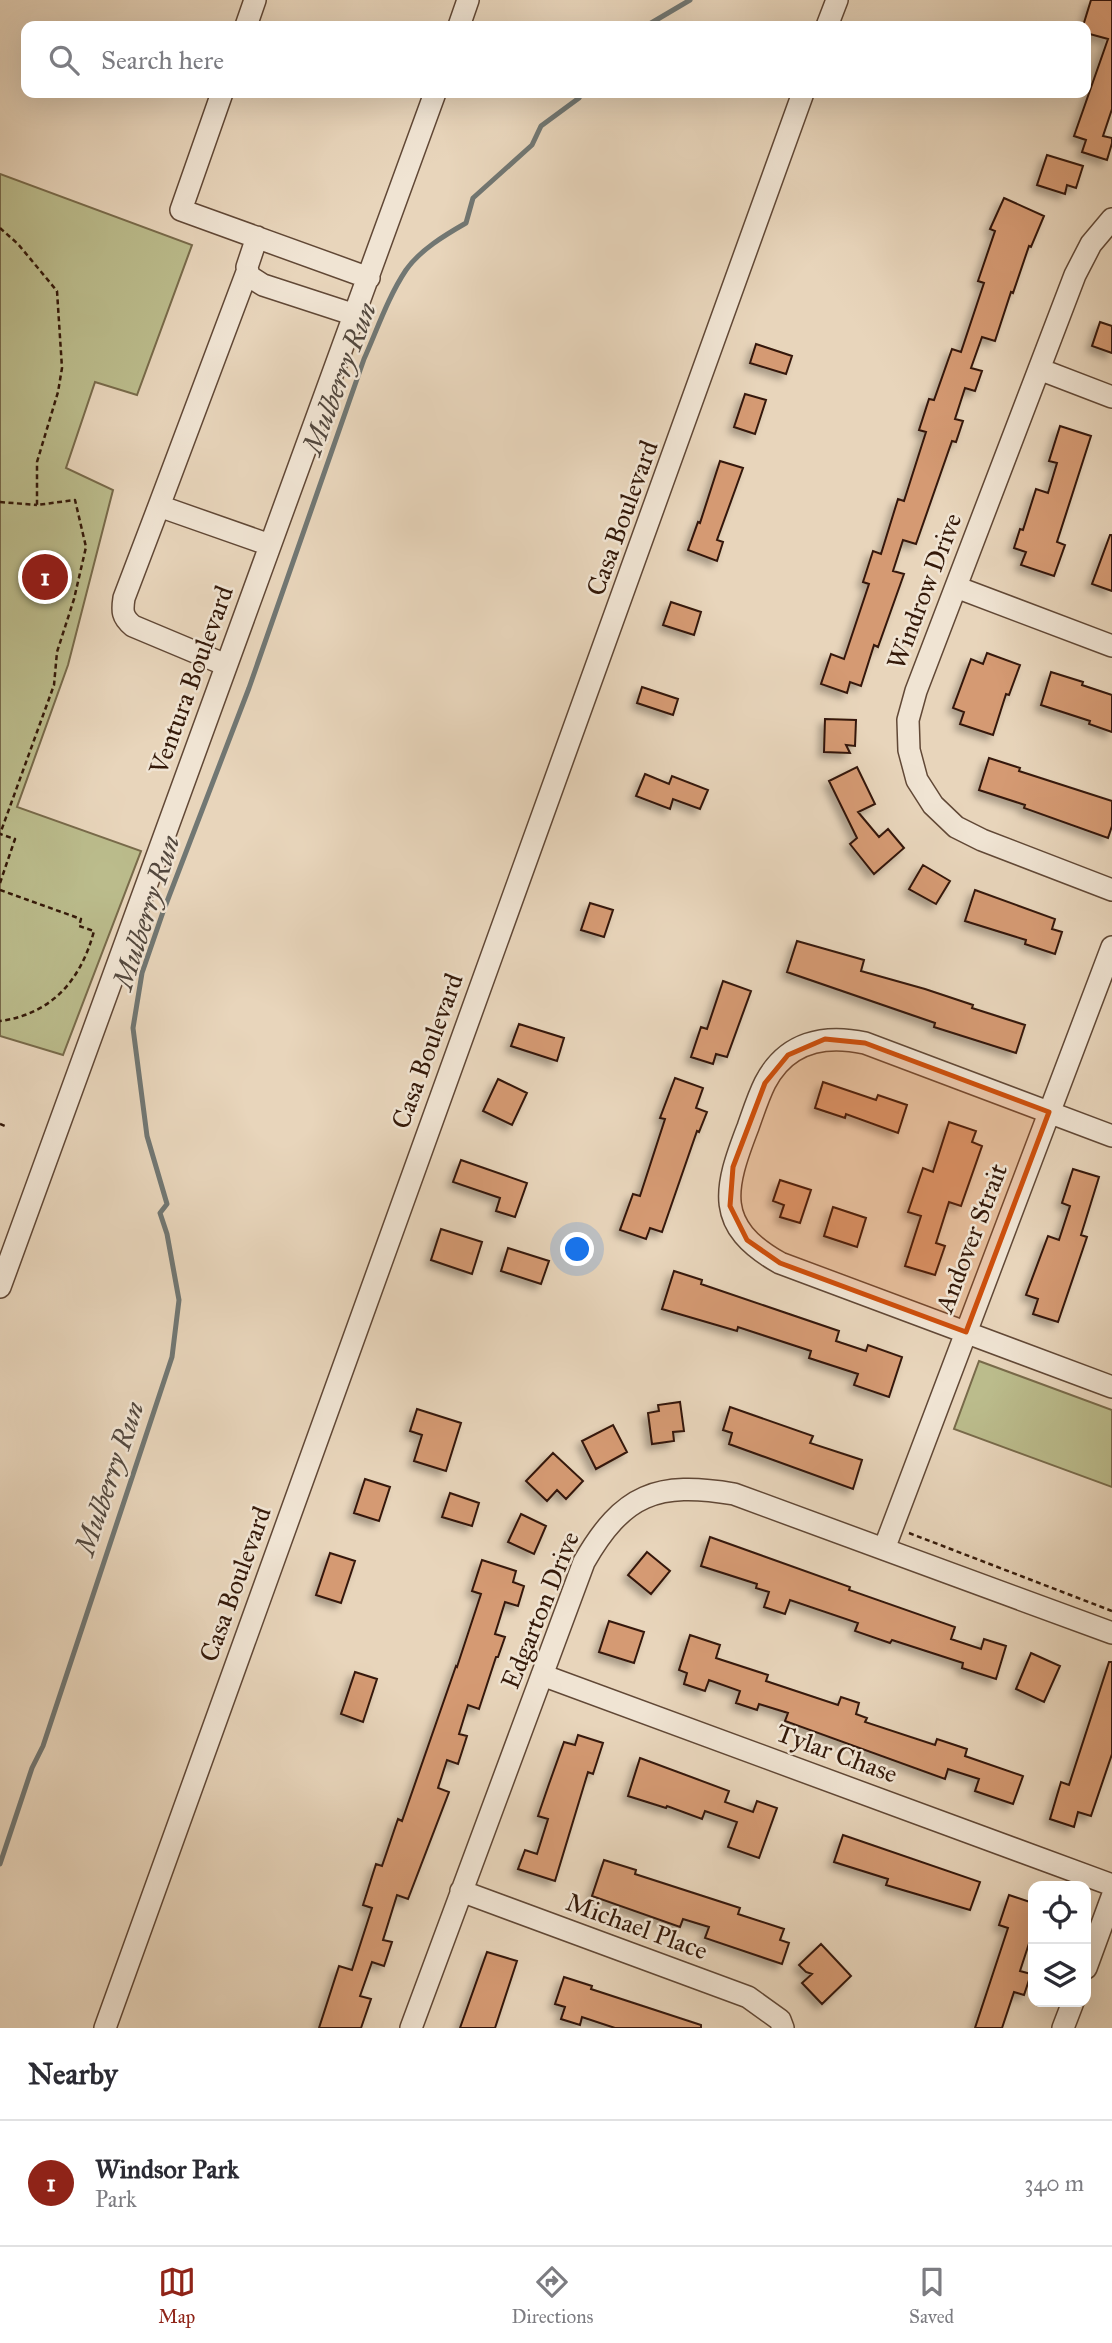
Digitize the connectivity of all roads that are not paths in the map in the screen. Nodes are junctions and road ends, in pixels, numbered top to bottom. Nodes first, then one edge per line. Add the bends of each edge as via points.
1 (255, 0) edge
2 (468, 0) edge
3 (837, 0) edge
4 (248, 21) edge
5 (461, 21) edge
6 (829, 21) edge
7 (220, 98) edge
8 (433, 98) edge
9 (801, 98) edge
10 (1112, 219) edge
11 (257, 237) junction
12 (247, 272) junction
13 (369, 278) junction
14 (355, 315) junction
15 (1039, 369) junction
16 (1112, 397) edge
17 (159, 506) junction
18 (270, 545) junction
19 (956, 587) junction
20 (1112, 646) edge
21 (226, 665) junction
22 (1112, 890) edge
23 (1112, 947) edge
24 (1048, 1112) junction
25 (1112, 1136) edge
26 (0, 1287) edge
27 (966, 1332) junction
28 (1112, 1387) edge
29 (884, 1549) junction
30 (1112, 1633) edge
31 (542, 1675) junction
32 (1112, 1885) edge
33 (461, 1891) junction
34 (1112, 1897) edge
35 (1091, 1954) edge
36 (1071, 2007) edge
37 (105, 2028) edge
38 (411, 2028) edge
39 (783, 2028) edge
40 (1063, 2028) edge

1 - 4 street
2 - 5 street
3 - 6 street
7 - 11 street via 181,210
8 - 13 street, Ventura Boulevard
9 - 37 street, Casa Boulevard
10 - 15 street, Windrow Drive via 1091,244 1075,275
11 - 12 street
11 - 13 street
12 - 14 street via 263,285
12 - 17 street
13 - 14 street, Ventura Boulevard
14 - 18 street, Ventura Boulevard
15 - 16 street
15 - 19 street, Windrow Drive
17 - 18 street
17 - 21 street via 124,598 125,620
18 - 21 street, Ventura Boulevard
19 - 20 street
19 - 22 street, Windrow Drive via 908,720 917,780 933,805 956,827
21 - 26 street, Ventura Boulevard
23 - 24 street, Andover Strait
24 - 25 street
24 - 27 street, Andover Strait
24 - 27 street via 865,1043 825,1039 806,1044 775,1068 733,1167 730,1206 736,1224 761,1252
27 - 28 street
27 - 29 street, Andover Strait
29 - 30 street, Edgarton Drive
29 - 31 street, Edgarton Drive via 734,1494 674,1488 645,1497 619,1513 584,1562
31 - 32 street, Tylar Chase
31 - 33 street, Edgarton Drive
33 - 38 street, Edgarton Drive
33 - 39 street, Michael Place via 748,1997 780,2020
34 - 35 street
36 - 40 street

